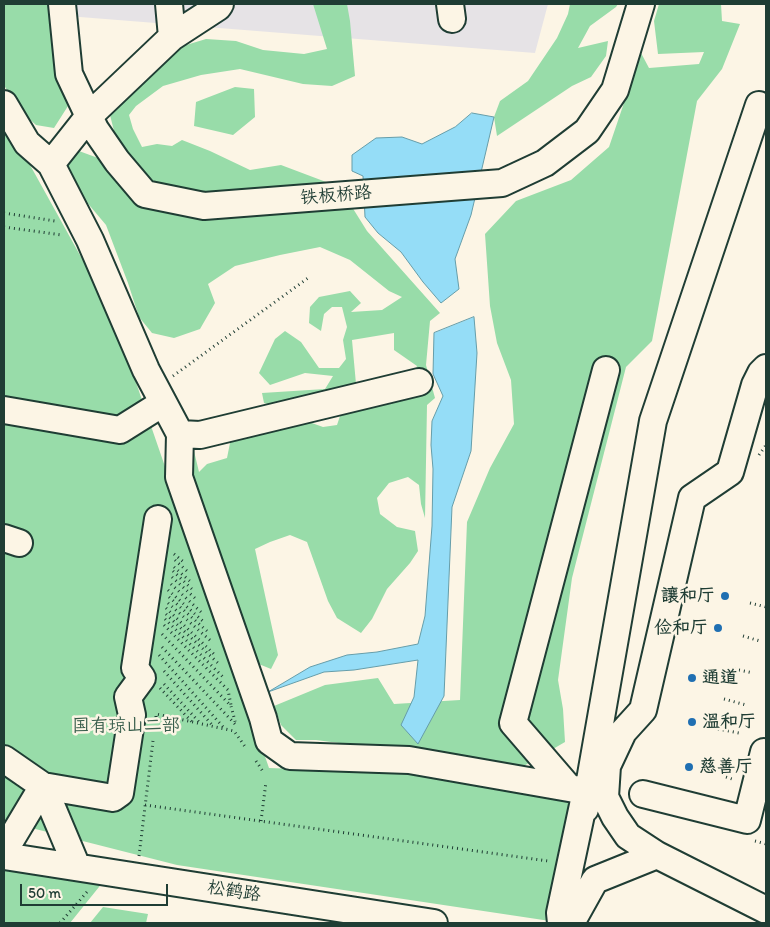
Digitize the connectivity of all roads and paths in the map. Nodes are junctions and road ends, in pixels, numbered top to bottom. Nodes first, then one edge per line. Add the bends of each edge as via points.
1 (62, 4) edge
2 (169, 4) edge
3 (220, 4) edge
4 (641, 4) edge
5 (172, 37) junction
6 (4, 104) edge
7 (759, 105) dead end
8 (89, 116) junction
9 (51, 164) junction
10 (4, 213) edge
11 (4, 227) edge
12 (86, 232) junction
13 (308, 278) dead end
14 (766, 368) edge
15 (606, 370) dead end
16 (419, 382) dead end
17 (160, 396) junction
18 (4, 410) edge
19 (180, 434) junction
20 (158, 519) dead end
21 (169, 574) dead end
22 (167, 581) dead end
23 (166, 588) dead end
24 (198, 589) dead end
25 (165, 593) dead end
26 (164, 599) dead end
27 (204, 600) dead end
28 (750, 603) dead end
29 (201, 604) dead end
30 (163, 605) dead end
31 (766, 607) edge
32 (162, 611) dead end
33 (203, 613) dead end
34 (161, 615) dead end
35 (160, 621) dead end
36 (211, 628) dead end
37 (158, 630) dead end
38 (213, 636) dead end
39 (743, 636) dead end
40 (156, 641) dead end
41 (760, 641) dead end
42 (214, 644) dead end
43 (154, 650) dead end
44 (224, 662) dead end
45 (159, 666) dead end
46 (734, 669) dead end
47 (753, 673) dead end
48 (227, 680) junction
49 (155, 683) dead end
50 (163, 683) dead end
51 (228, 690) junction
52 (724, 699) dead end
53 (746, 705) dead end
54 (231, 706) junction
55 (193, 722) junction
56 (155, 723) dead end
57 (201, 724) junction
58 (236, 726) junction
59 (213, 727) junction
60 (718, 728) dead end
61 (225, 729) junction
62 (234, 731) junction
63 (154, 732) dead end
64 (739, 733) dead end
65 (249, 752) dead end
66 (764, 752) dead end
67 (4, 759) edge
68 (254, 759) dead end
69 (264, 773) dead end
70 (266, 782) dead end
71 (43, 786) junction
72 (569, 788) junction
73 (643, 794) dead end
74 (146, 805) junction
75 (759, 805) edge
76 (261, 821) junction
77 (4, 851) edge
78 (657, 855) junction
79 (4, 856) edge
80 (548, 861) dead end
81 (77, 867) junction
82 (137, 876) junction
83 (766, 910) edge
84 (299, 913) edge
85 (434, 923) edge
86 (561, 923) edge
87 (565, 923) edge
88 (571, 923) edge

1 - 8 street, 铁板桥路 via 69,74
2 - 5 street
3 - 5 street
4 - 8 street, 铁板桥路 via 615,90 587,130 545,163 502,183 204,206 145,194 117,162
5 - 8 street
6 - 9 street via 27,143
7 - 87 street via 653,421
8 - 9 street
9 - 12 street
10 - 12 path
11 - 12 path
12 - 17 street
13 - 17 path
14 - 78 street via 755,385 730,472 692,498 643,710 623,732 607,766 605,797 615,817 628,836
15 - 72 street via 514,723
16 - 19 street via 200,434
17 - 18 street via 120,430
17 - 19 street
19 - 72 street via 179,477 269,741 290,756 409,760
20 - 71 street via 135,668 142,678 128,697 132,715 120,793 113,798
21 - 29 path
22 - 33 path
23 - 36 path
24 - 27 path via 170,567
25 - 38 path
26 - 42 path
28 - 31 path
30 - 44 path
32 - 48 path via 226,670
34 - 48 path
35 - 51 path
37 - 54 path
39 - 41 path
40 - 58 path
43 - 61 path
45 - 59 path
46 - 47 path
48 - 51 path
49 - 55 path
50 - 57 path
51 - 54 path
52 - 53 path
54 - 58 path
55 - 56 path via 156,714
55 - 57 path
57 - 59 path
58 - 62 path
59 - 61 path
60 - 64 path
61 - 62 path
62 - 65 path
63 - 74 path
66 - 75 street
67 - 71 street
68 - 69 path
70 - 76 path
71 - 77 street
71 - 81 street
72 - 86 street via 586,791 560,913
73 - 75 street via 747,820
74 - 76 path
74 - 82 path
76 - 80 path
78 - 83 street
78 - 88 street via 595,880
79 - 81 street, 松鹤路
81 - 82 street, 松鹤路
82 - 84 street, 松鹤路
84 - 85 street, 松鹤路

